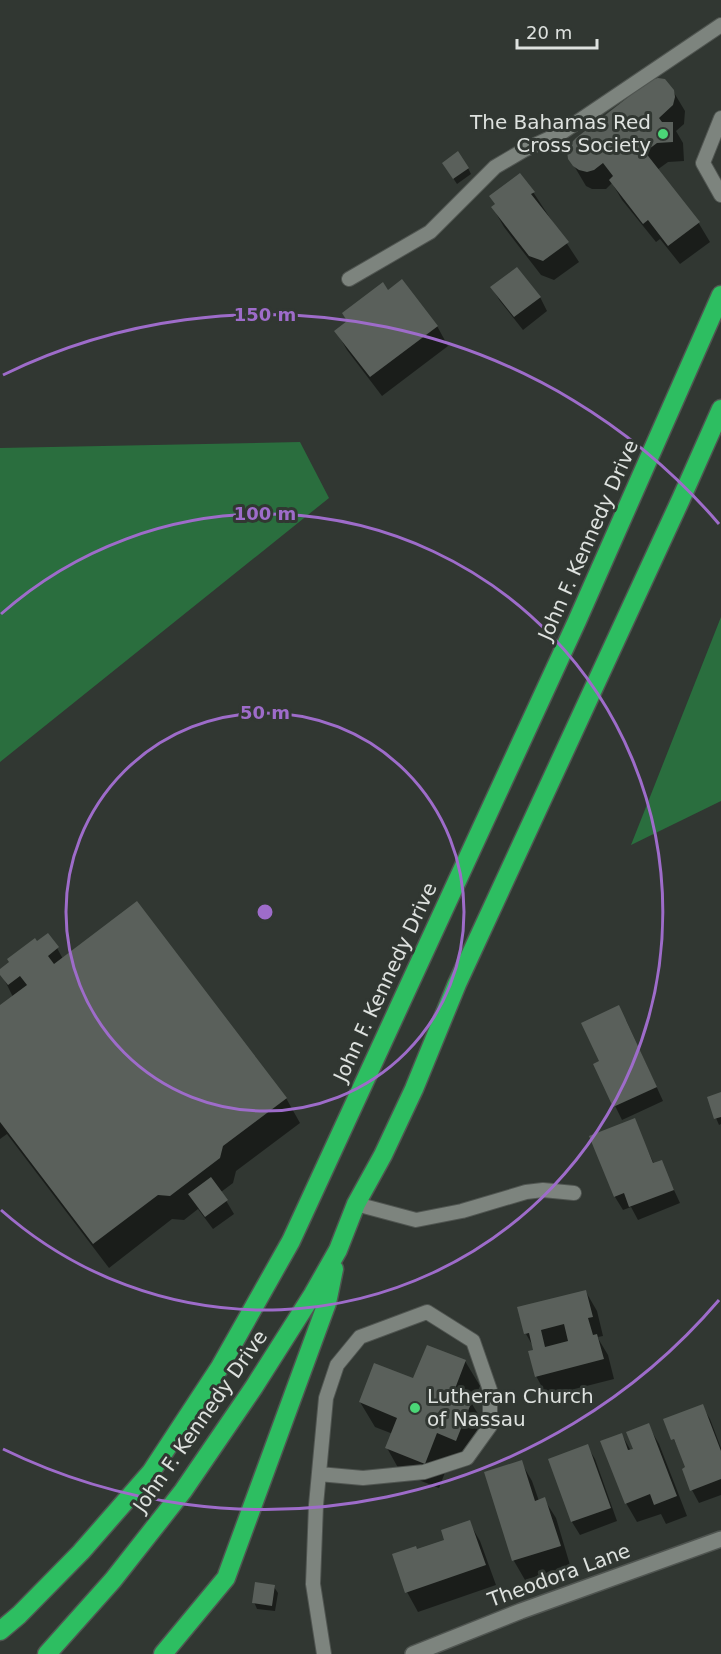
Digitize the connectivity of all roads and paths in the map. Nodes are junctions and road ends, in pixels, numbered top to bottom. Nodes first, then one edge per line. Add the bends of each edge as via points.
1 (721, 25) edge
2 (721, 118) edge
3 (721, 195) edge
4 (349, 279) dead end
5 (721, 295) edge
6 (721, 409) edge
7 (574, 1194) dead end
8 (356, 1204) junction
9 (338, 1250) junction
10 (318, 1474) junction
11 (721, 1539) edge
12 (0, 1631) edge
13 (47, 1654) edge
14 (163, 1654) edge
15 (324, 1654) edge
16 (413, 1654) edge

1 - 4 lane via 561,133 495,167 430,232
2 - 3 lane via 703,163
5 - 12 highway, John F. Kennedy Drive via 577,621 291,1241 220,1367 151,1472 81,1552
6 - 8 highway, John F. Kennedy Drive via 457,984 414,1089
7 - 8 lane via 526,1192 416,1220
8 - 9 highway, John F. Kennedy Drive
9 - 13 highway, John F. Kennedy Drive via 266,1369 183,1491 113,1580
9 - 14 highway via 327,1303 226,1578
10 - 10 lane via 326,1398 338,1365 360,1337 427,1312 473,1341 490,1390 490,1426 467,1458 424,1472 363,1479
10 - 15 lane via 313,1584
11 - 16 street, Theodora Lane

